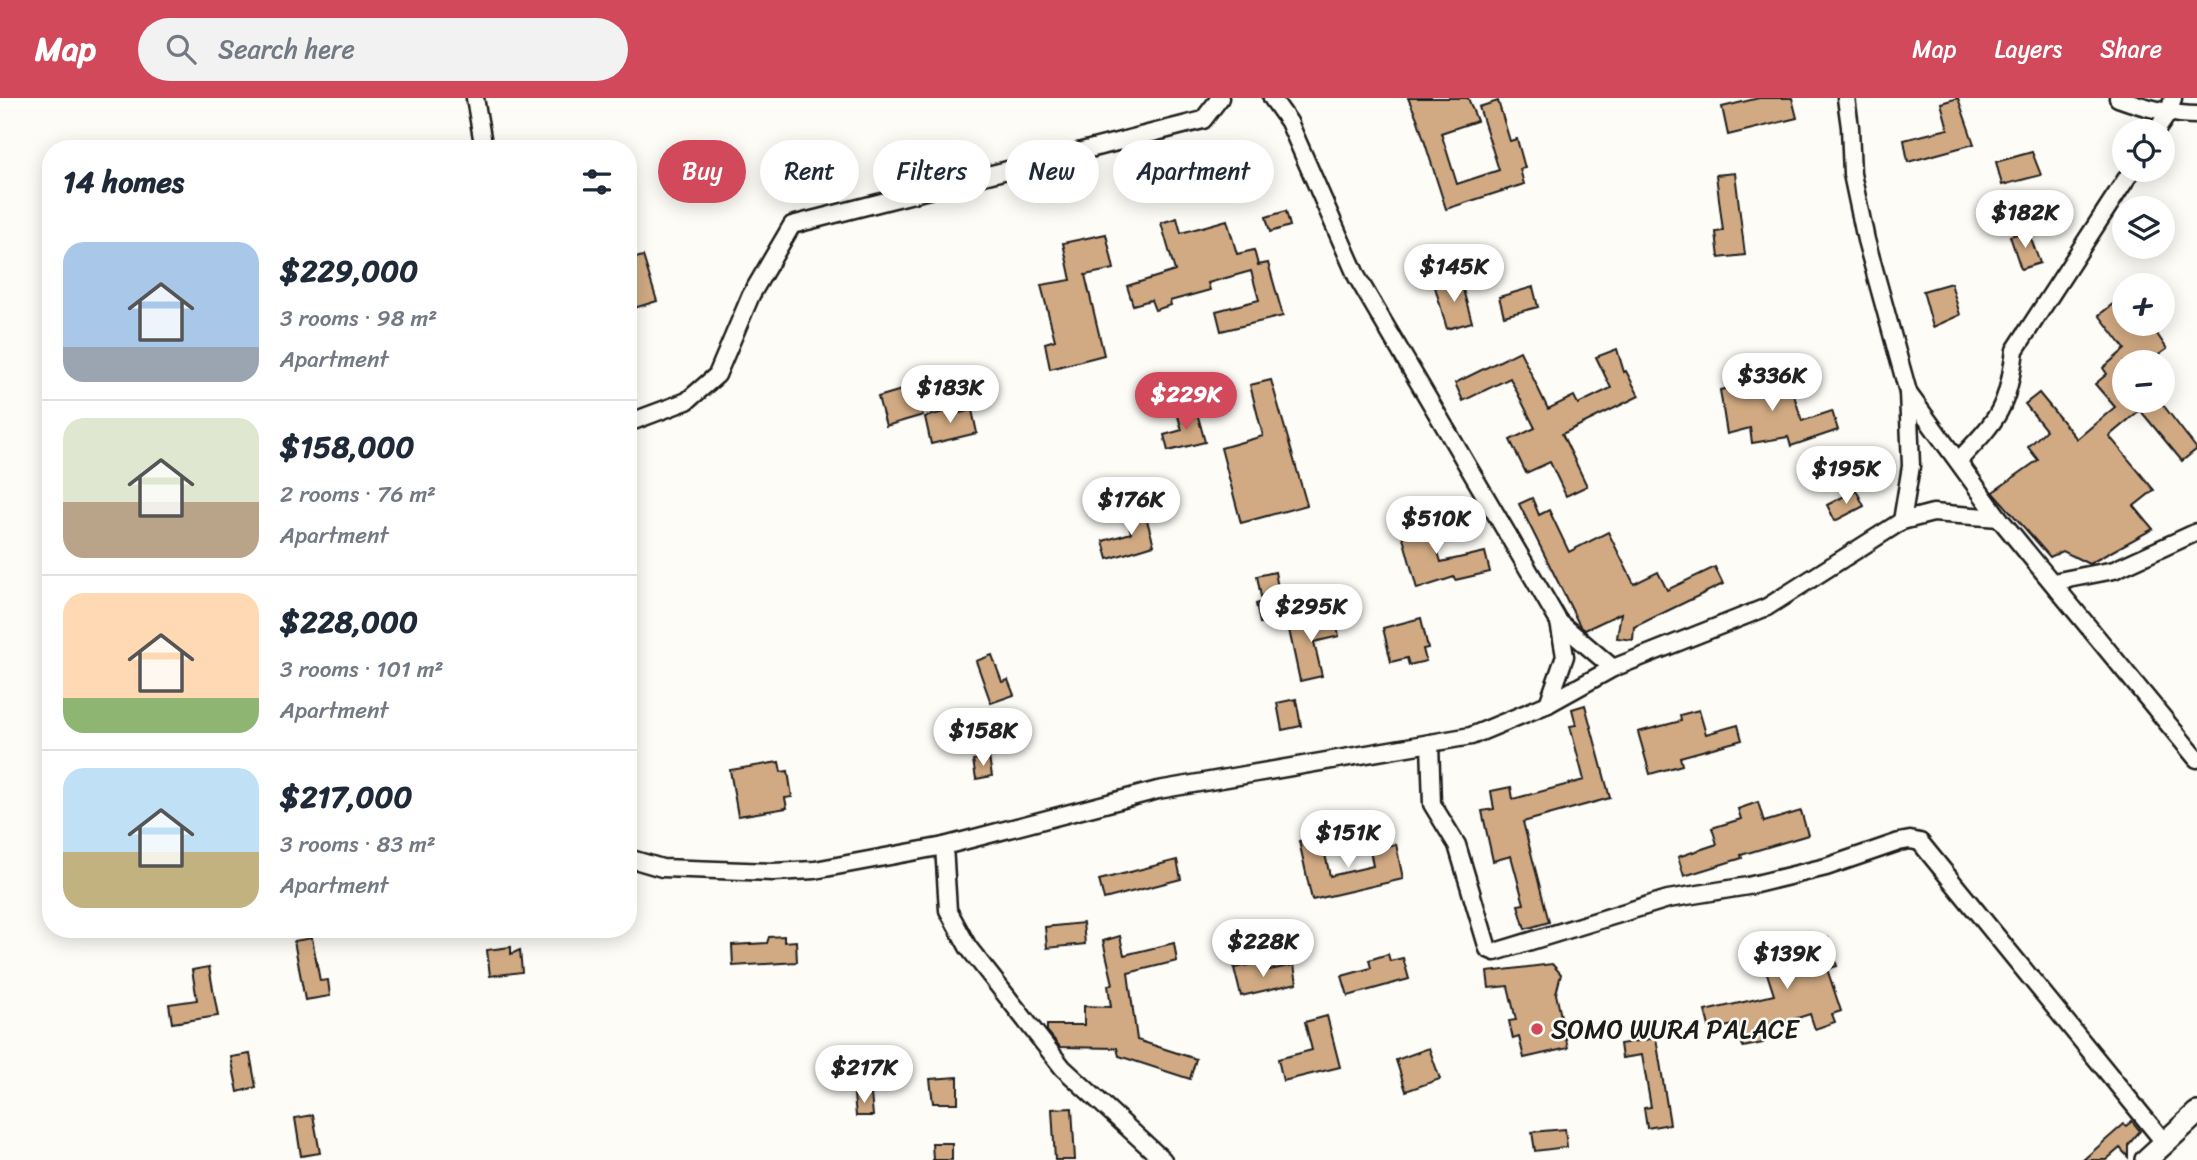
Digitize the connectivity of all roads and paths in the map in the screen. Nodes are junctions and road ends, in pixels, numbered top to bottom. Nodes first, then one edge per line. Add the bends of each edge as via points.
1 (475, 98) edge
2 (1220, 98) edge
3 (1272, 98) edge
4 (1846, 98) edge
5 (2118, 98) edge
6 (2171, 105) edge
7 (2197, 115) edge
8 (483, 140) edge
9 (2124, 182) edge
10 (1908, 393) junction
11 (637, 420) edge
12 (1958, 461) junction
13 (1999, 518) junction
14 (1902, 521) junction
15 (2197, 532) edge
16 (2053, 582) junction
17 (1559, 622) junction
18 (1613, 668) junction
19 (1548, 704) junction
20 (1430, 743) junction
21 (2197, 759) edge
22 (944, 846) junction
23 (637, 861) edge
24 (2197, 1113) edge
25 (2164, 1142) junction
26 (1163, 1160) edge
27 (2146, 1160) edge

1 - 8 street
2 - 11 street via 1203,120 792,225 751,295 716,375 687,401
3 - 17 street via 1289,122 1357,277
4 - 10 street via 1852,174
5 - 6 street
6 - 7 street
9 - 12 street via 2015,350 2005,404
10 - 12 street
10 - 14 street via 1911,466
12 - 13 street
13 - 14 street via 1933,513
13 - 16 street
14 - 18 street via 1767,607
15 - 16 street via 2115,570
16 - 21 street
17 - 18 street
17 - 19 street via 1565,656
18 - 19 street
19 - 20 street via 1471,736
20 - 22 street via 1158,790
20 - 25 street via 1432,804 1457,845 1488,949 1495,952 1668,900 1826,867 1899,842 1920,842
22 - 23 street via 815,870 662,868
22 - 26 street via 948,910 968,947 1063,1068
24 - 25 street
25 - 27 street

